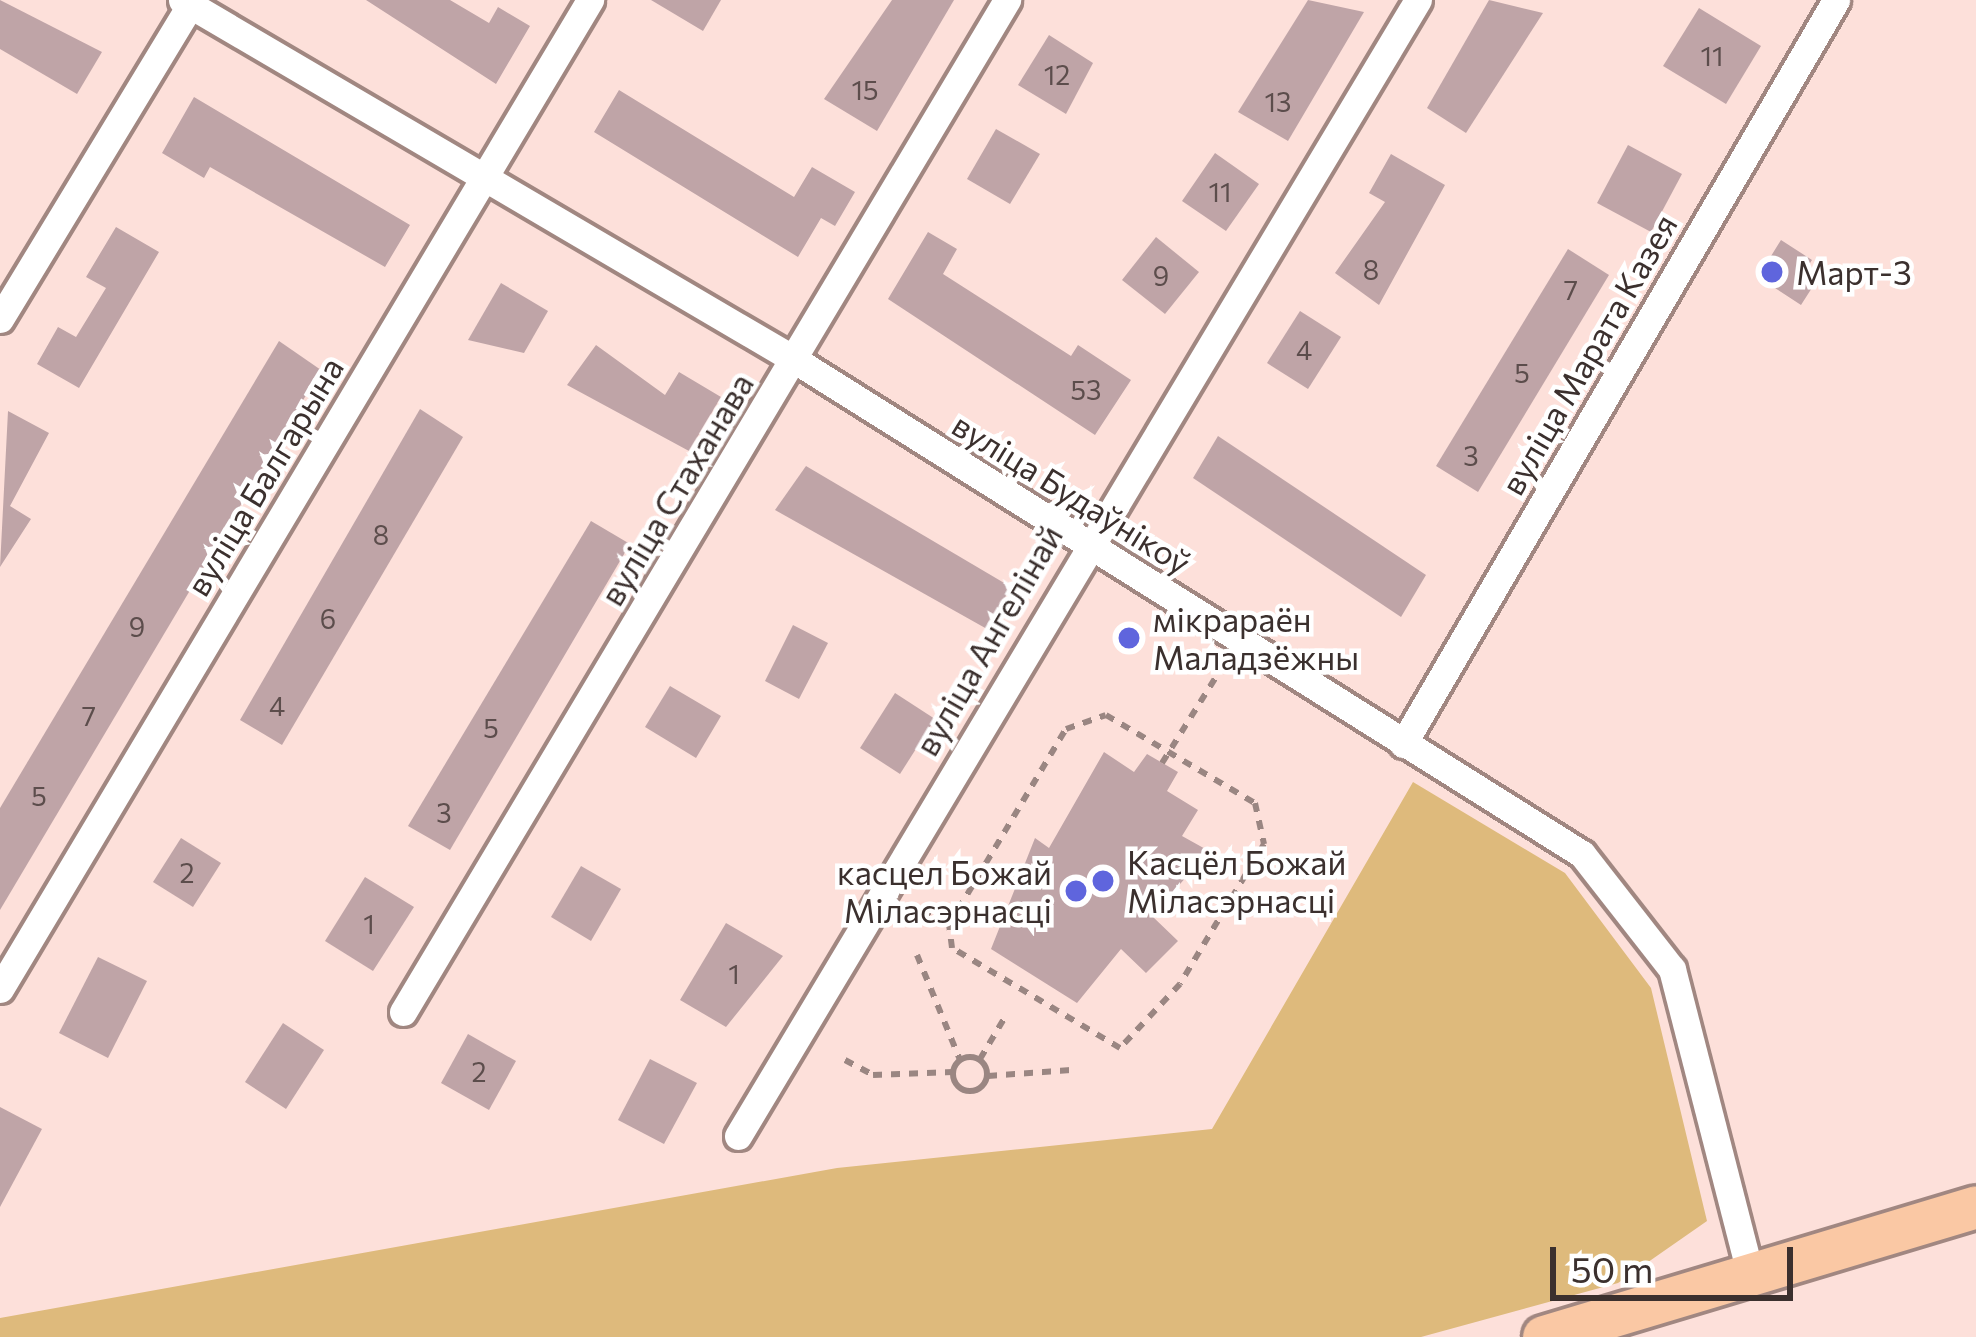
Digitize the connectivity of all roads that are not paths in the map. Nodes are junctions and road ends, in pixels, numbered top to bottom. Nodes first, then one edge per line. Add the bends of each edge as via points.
1 (590, 0) edge
2 (1007, 0) edge
3 (1418, 0) edge
4 (1836, 0) edge
5 (188, 2) edge
6 (487, 172) junction
7 (0, 320) edge
8 (795, 360) junction
9 (1085, 545) junction
10 (1402, 743) junction
11 (0, 988) edge
12 (403, 1012) dead end
13 (738, 1136) dead end
14 (1976, 1207) edge
15 (1751, 1276) junction
16 (1544, 1337) edge

1 - 6 street, вуліца Балгарына
2 - 8 street, вуліца Стаханава
3 - 9 street, вуліца Ангелінай
4 - 10 street, вуліца Марата Казея
5 - 6 street, вуліца Будаўнікоў
5 - 7 street
6 - 8 street, вуліца Будаўнікоў
6 - 11 street, вуліца Балгарына
8 - 9 street, вуліца Будаўнікоў
8 - 12 street, вуліца Стаханава
9 - 10 street, вуліца Будаўнікоў
9 - 13 street, вуліца Ангелінай
10 - 15 street, вуліца Будаўнікоў via 1582,854 1672,969
14 - 15 highway
15 - 16 highway

